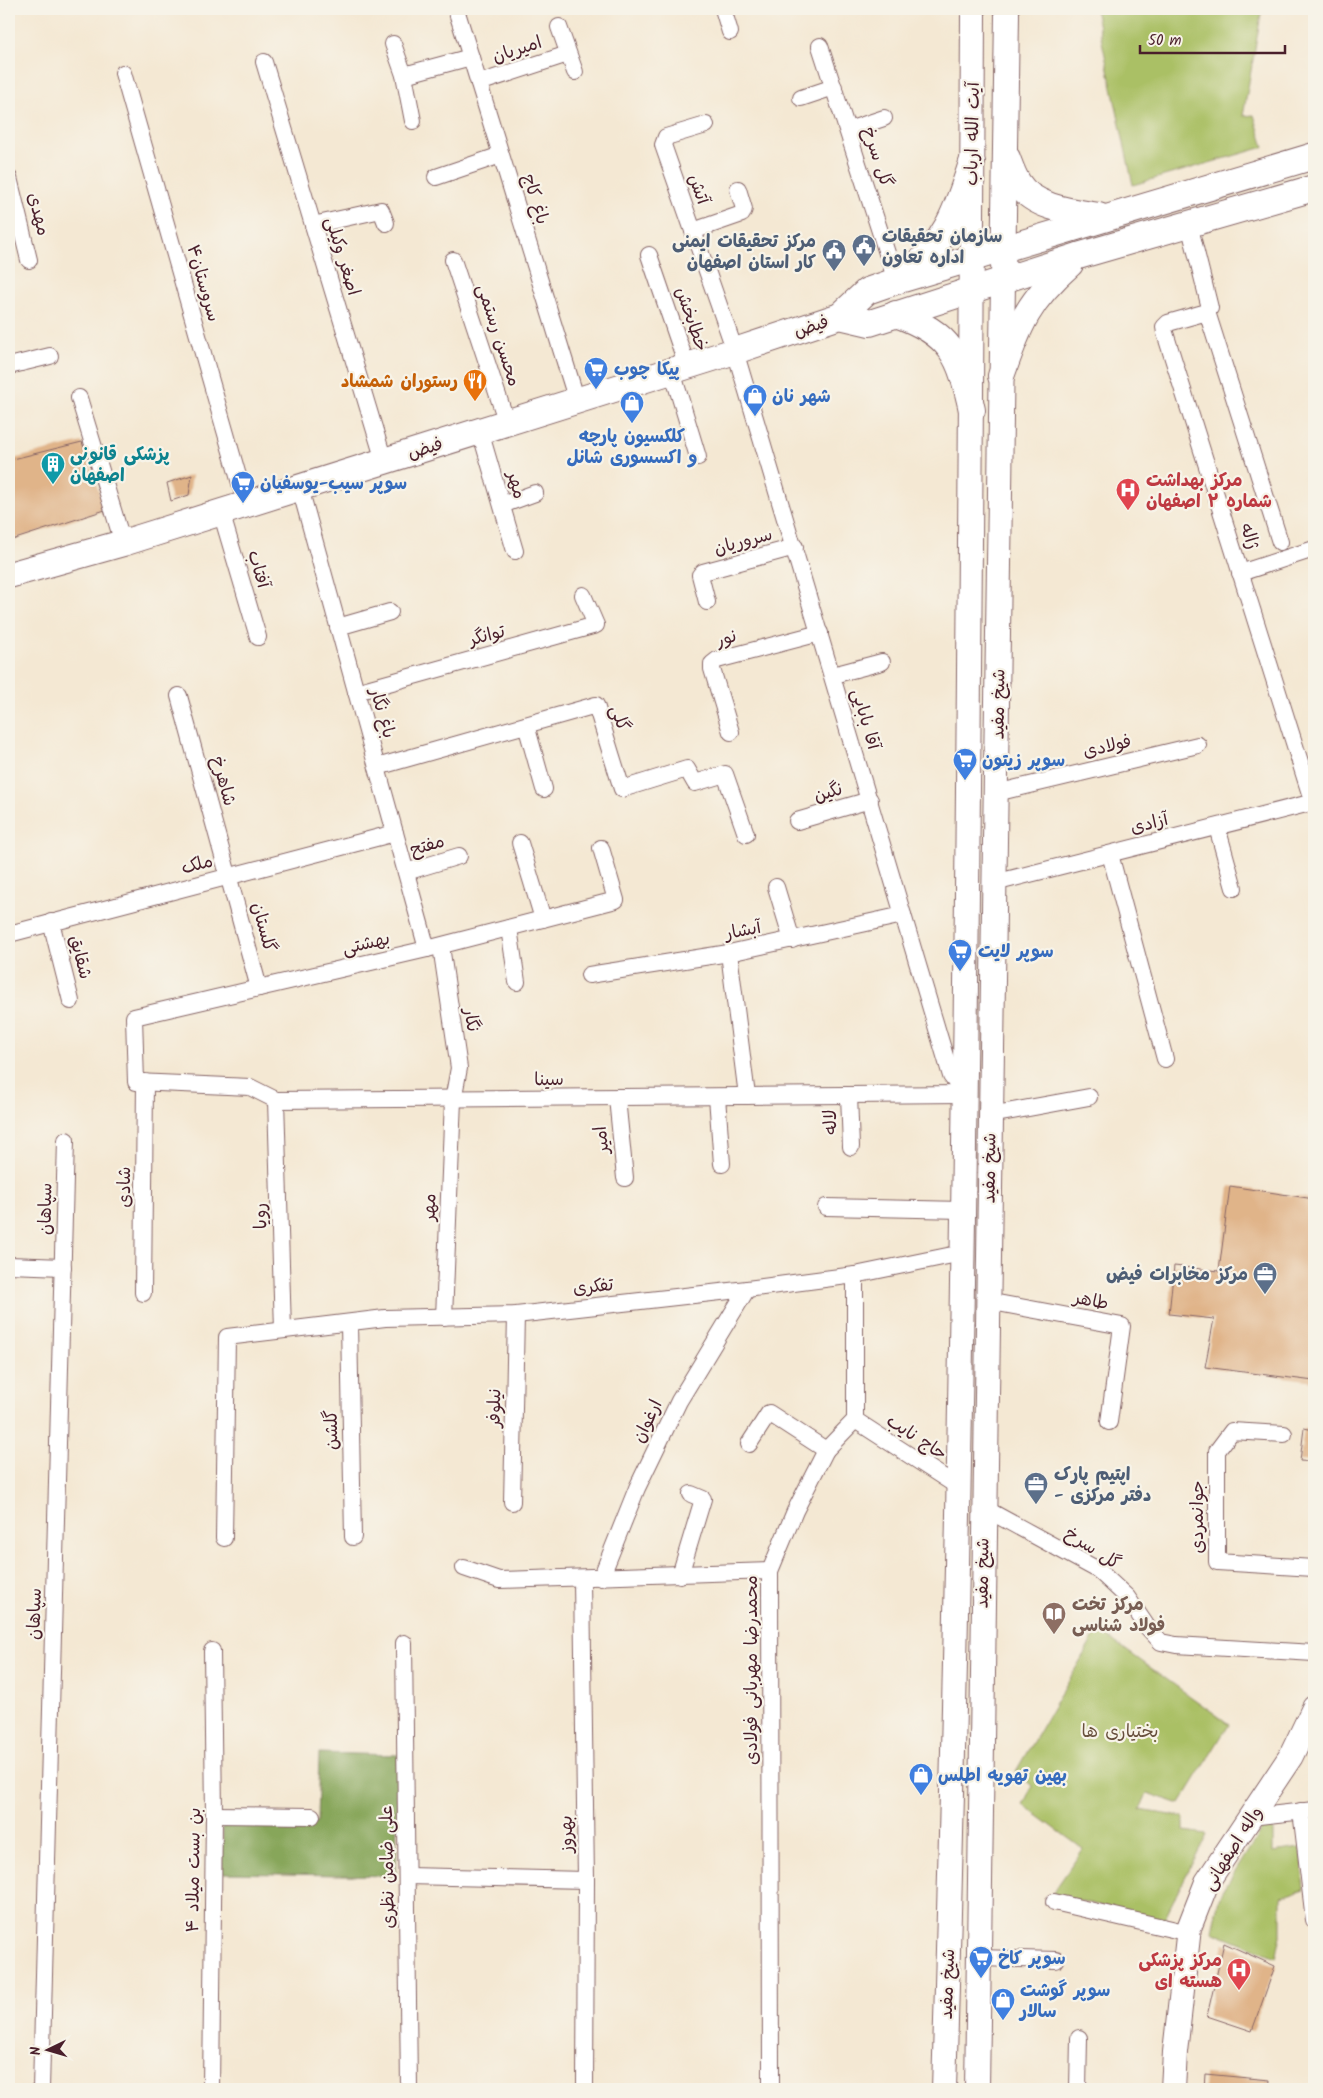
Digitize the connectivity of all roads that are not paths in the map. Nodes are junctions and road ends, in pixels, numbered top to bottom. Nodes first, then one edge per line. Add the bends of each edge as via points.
1 (456, 9) edge
2 (723, 9) edge
3 (973, 9) edge
4 (1007, 9) edge
5 (559, 28) dead end
6 (730, 32) dead end
7 (393, 44) dead end
8 (820, 46) dead end
9 (568, 54) junction
10 (471, 57) junction
11 (264, 62) dead end
12 (574, 72) dead end
13 (123, 73) dead end
14 (404, 75) junction
15 (479, 83) junction
16 (834, 87) junction
17 (801, 98) dead end
18 (884, 118) dead end
19 (414, 121) dead end
20 (706, 125) dead end
21 (848, 130) junction
22 (501, 155) junction
23 (1314, 156) edge
24 (1007, 158) junction
25 (972, 163) junction
26 (436, 177) dead end
27 (9, 178) edge
28 (1314, 188) edge
29 (738, 189) dead end
30 (1105, 217) junction
31 (386, 223) dead end
32 (1189, 224) junction
33 (313, 225) junction
34 (693, 231) junction
35 (1004, 248) junction
36 (650, 255) dead end
37 (1078, 256) junction
38 (970, 259) junction
39 (30, 260) dead end
40 (454, 260) dead end
41 (896, 281) junction
42 (1004, 282) junction
43 (970, 292) junction
44 (1206, 312) junction
45 (896, 314) junction
46 (840, 316) junction
47 (735, 351) junction
48 (50, 356) dead end
49 (9, 366) edge
50 (679, 369) junction
51 (1001, 376) junction
52 (79, 398) dead end
53 (577, 400) junction
54 (972, 410) junction
55 (507, 423) junction
56 (480, 431) junction
57 (698, 457) dead end
58 (384, 461) junction
59 (300, 488) junction
60 (535, 493) dead end
61 (246, 504) junction
62 (502, 505) junction
63 (221, 512) junction
64 (1280, 542) dead end
65 (123, 543) junction
66 (795, 547) junction
67 (1314, 549) edge
68 (515, 551) dead end
69 (1240, 573) junction
70 (9, 574) edge
71 (583, 595) dead end
72 (707, 602) dead end
73 (390, 612) dead end
74 (338, 627) junction
75 (820, 633) junction
76 (258, 637) dead end
77 (998, 651) junction
78 (969, 653) junction
79 (882, 662) dead end
80 (833, 675) junction
81 (356, 692) junction
82 (179, 696) dead end
83 (998, 704) junction
84 (970, 705) junction
85 (526, 725) junction
86 (731, 732) dead end
87 (1198, 745) dead end
88 (377, 767) junction
89 (544, 789) dead end
90 (996, 793) junction
91 (870, 800) junction
92 (1313, 802) edge
93 (797, 821) dead end
94 (1217, 827) junction
95 (395, 833) junction
96 (746, 834) dead end
97 (520, 842) dead end
98 (601, 848) dead end
99 (1110, 854) junction
100 (459, 856) dead end
101 (406, 872) junction
102 (229, 876) junction
103 (994, 883) junction
104 (776, 887) dead end
105 (1234, 888) dead end
106 (903, 915) junction
107 (543, 919) junction
108 (51, 922) junction
109 (509, 928) junction
110 (9, 934) edge
111 (792, 940) junction
112 (434, 948) junction
113 (729, 953) junction
114 (589, 975) dead end
115 (517, 982) dead end
116 (260, 988) junction
117 (71, 1001) dead end
118 (1164, 1058) dead end
119 (141, 1082) junction
120 (965, 1094) junction
121 (747, 1096) junction
122 (849, 1096) junction
123 (717, 1097) junction
124 (1089, 1097) dead end
125 (617, 1098) junction
126 (276, 1100) junction
127 (453, 1100) junction
128 (990, 1115) junction
129 (66, 1140) dead end
130 (851, 1147) dead end
131 (722, 1164) dead end
132 (625, 1178) dead end
133 (826, 1207) dead end
134 (963, 1210) junction
135 (962, 1254) junction
136 (9, 1265) edge
137 (63, 1266) junction
138 (855, 1275) junction
139 (747, 1289) junction
140 (143, 1293) dead end
141 (987, 1301) junction
142 (516, 1315) junction
143 (444, 1317) junction
144 (349, 1323) junction
145 (283, 1330) junction
146 (855, 1420) junction
147 (1109, 1422) dead end
148 (1284, 1434) dead end
149 (749, 1444) dead end
150 (826, 1450) junction
151 (957, 1486) junction
152 (691, 1494) dead end
153 (512, 1502) dead end
154 (982, 1507) junction
155 (353, 1537) dead end
156 (224, 1538) dead end
157 (464, 1568) dead end
158 (1314, 1568) edge
159 (770, 1572) junction
160 (680, 1575) junction
161 (601, 1578) junction
162 (582, 1579) junction
163 (404, 1644) dead end
164 (212, 1652) dead end
165 (1314, 1653) edge
166 (1314, 1708) edge
167 (1308, 1810) edge
168 (214, 1815) junction
169 (312, 1816) dead end
170 (1250, 1817) junction
171 (979, 1844) junction
172 (950, 1846) junction
173 (407, 1876) junction
174 (586, 1880) junction
175 (978, 1895) junction
176 (950, 1896) junction
177 (1054, 1902) dead end
178 (1314, 1920) edge
179 (1189, 1933) junction
180 (978, 1958) junction
181 (1056, 1960) dead end
182 (1079, 2038) dead end
183 (41, 2089) edge
184 (211, 2089) edge
185 (409, 2089) edge
186 (585, 2089) edge
187 (771, 2089) edge
188 (944, 2089) edge
189 (977, 2089) edge
190 (1078, 2089) edge
191 (1173, 2089) edge

1 - 10 street, باغ کاج
2 - 6 street
3 - 25 main road, آیت الله ارباب
4 - 24 main road, آیت الله ارباب
5 - 9 street, امیریان
7 - 14 street
8 - 16 street, گل سرخ
9 - 12 street, امیریان
9 - 15 street, امیریان
10 - 14 street
10 - 15 street, باغ کاج
11 - 33 street, اصغر وکیلی
13 - 61 street, سروستان۴
14 - 19 street
15 - 22 street, باغ کاج
16 - 17 street
16 - 21 street, گل سرخ
18 - 21 street
20 - 34 street, آتش via 663,140
21 - 41 street, گل سرخ
22 - 26 street
22 - 53 street, باغ کاج
23 - 30 main road
24 - 30 main road via 1019,184 1034,198 1065,211
24 - 35 main road, آیت الله ارباب
25 - 38 main road, آیت الله ارباب
25 - 41 main road via 956,213 942,239 920,263
27 - 39 street, مهدی
28 - 32 main road
29 - 34 street via 744,209 742,214
30 - 35 main road
31 - 33 street via 381,210
32 - 37 main road
32 - 44 street via 1210,302
33 - 58 street, اصغر وکیلی
34 - 47 street, آتش
35 - 38 main road
35 - 42 main road, شیخ مفید
36 - 50 street, خطابخش
37 - 42 main road
37 - 51 main road via 1045,286 1030,305
38 - 41 main road
38 - 43 main road, شیخ مفید
40 - 55 street, محسن رستمی
41 - 46 main road via 867,291
42 - 43 main road
42 - 51 main road, شیخ مفید
43 - 45 main road
43 - 54 main road, شیخ مفید
44 - 64 street
44 - 69 street, ژاله via 1164,327
45 - 46 main road via 870,322
45 - 54 main road via 943,338 963,370
46 - 47 main road, فیض
47 - 50 main road, فیض
47 - 66 street, آقا بابایی
48 - 49 street
50 - 53 main road, فیض
50 - 57 street, خطابخش
51 - 77 main road, شیخ مفید
52 - 65 street
53 - 55 main road, فیض
54 - 78 main road, شیخ مفید
55 - 56 main road, فیض
56 - 58 main road, فیض
56 - 62 street, مهر
58 - 59 main road, فیض
59 - 61 main road, فیض
59 - 74 street, باغ نگار
60 - 62 street
61 - 63 main road, فیض
62 - 68 street, مهر
63 - 65 main road, فیض
63 - 76 street, آفتاب
65 - 70 main road, فیض
66 - 72 street, سروریان via 703,572 700,580
66 - 75 street, آقا بابایی
67 - 69 street
69 - 92 street, ژاله
71 - 81 street, توانگر via 596,626
73 - 74 street
74 - 81 street, باغ نگار
75 - 80 street, آقا بابایی
75 - 86 street, نور via 712,664
77 - 78 main road via 984,661
77 - 83 main road, شیخ مفید
78 - 84 main road, شیخ مفید
79 - 80 street
80 - 91 street, آقا بابایی
81 - 88 street, باغ نگار
82 - 102 street, شاهرخ
83 - 84 main road via 993,696 984,692 974,696
83 - 90 main road, شیخ مفید
84 - 120 main road, شیخ مفید
85 - 88 street, گلی
85 - 89 street
85 - 96 street, گلی via 596,705 622,789 687,769 695,783 725,774
87 - 90 street, فولادی
88 - 95 street, باغ نگار
90 - 103 main road, شیخ مفید
91 - 93 street, نگین
91 - 106 street, آقا بابایی
92 - 94 street, آزادی
94 - 99 street, آزادی
94 - 105 street
95 - 101 street, باغ نگار
95 - 102 street, ملک
97 - 107 street
98 - 107 street, بهشتی via 616,900
99 - 103 street, آزادی
99 - 118 street
100 - 101 street, مفتح
101 - 112 street, باغ نگار
102 - 108 street, ملک
102 - 116 street, گلستان
103 - 128 main road, شیخ مفید
104 - 111 street
106 - 111 street, آبشار
106 - 120 street, آقا بابایی via 950,1076
107 - 109 street, بهشتی
108 - 110 street, ملک
108 - 117 street, شقایق
109 - 112 street, بهشتی
109 - 115 street
111 - 113 street, آبشار
112 - 116 street, بهشتی
112 - 127 street, نگار via 459,1068
113 - 114 street, آبشار
113 - 121 street
116 - 119 street, بهشتی via 134,1017
119 - 126 street, سینا via 250,1087
119 - 140 street, شادی
120 - 122 street, سینا
120 - 134 main road, شیخ مفید
121 - 122 street, سینا
121 - 123 street, سینا
122 - 130 street, لاله
123 - 125 street, سینا
123 - 131 street
124 - 128 street
125 - 127 street, سینا
125 - 132 street, امیر
126 - 127 street, سینا
126 - 145 street, رویا
127 - 143 street, مهر
128 - 141 main road, شیخ مفید
129 - 137 street, سپاهان
133 - 134 street
134 - 135 main road, شیخ مفید
135 - 138 street, تفکری
135 - 151 main road, شیخ مفید
136 - 137 street
137 - 183 street, سپاهان
138 - 139 street, تفکری
138 - 146 street
139 - 142 street, تفکری
139 - 161 street, ارغوان via 679,1400 637,1488
141 - 147 street, طاهر via 1122,1326
141 - 154 main road, شیخ مفید
142 - 143 street, تفکری
142 - 153 street, نیلوفر
143 - 144 street, تفکری via 385,1318
144 - 145 street, تفکری
144 - 155 street, گلشن
145 - 156 street, تفکری via 227,1337
146 - 150 street, محمدرضا مهربانی فولادی
146 - 151 street, حاج نایب
148 - 158 street, جوانمردی via 1232,1431 1217,1451 1217,1562
149 - 150 street via 769,1413
150 - 159 street, محمدرضا مهربانی فولادی via 795,1511
151 - 172 main road, شیخ مفید
152 - 160 street via 703,1499
154 - 165 street, گل سرخ via 1098,1570 1127,1597 1161,1642
154 - 171 main road, شیخ مفید
157 - 162 street via 499,1580
159 - 160 street
159 - 187 street, محمدرضا مهربانی فولادی
160 - 161 street
161 - 162 street
162 - 174 street, بهروز
163 - 173 street, علی ضامن نظری
164 - 168 street, بن بست میلاد ۴
166 - 170 main road, واله اصفهانی via 1291,1756
167 - 170 street
167 - 178 street
168 - 169 street
168 - 184 street, بن بست میلاد ۴
170 - 179 main road, واله اصفهانی via 1207,1882
171 - 172 main road via 965,1852
171 - 175 main road, شیخ مفید
172 - 176 main road, شیخ مفید
173 - 174 street
173 - 185 street, علی ضامن نظری
174 - 186 street, بهروز
175 - 176 main road via 973,1887 964,1884 955,1888
175 - 180 main road, شیخ مفید
176 - 188 main road, شیخ مفید
177 - 179 street
179 - 191 main road, واله اصفهانی
180 - 181 street
180 - 189 main road, شیخ مفید
182 - 190 street

